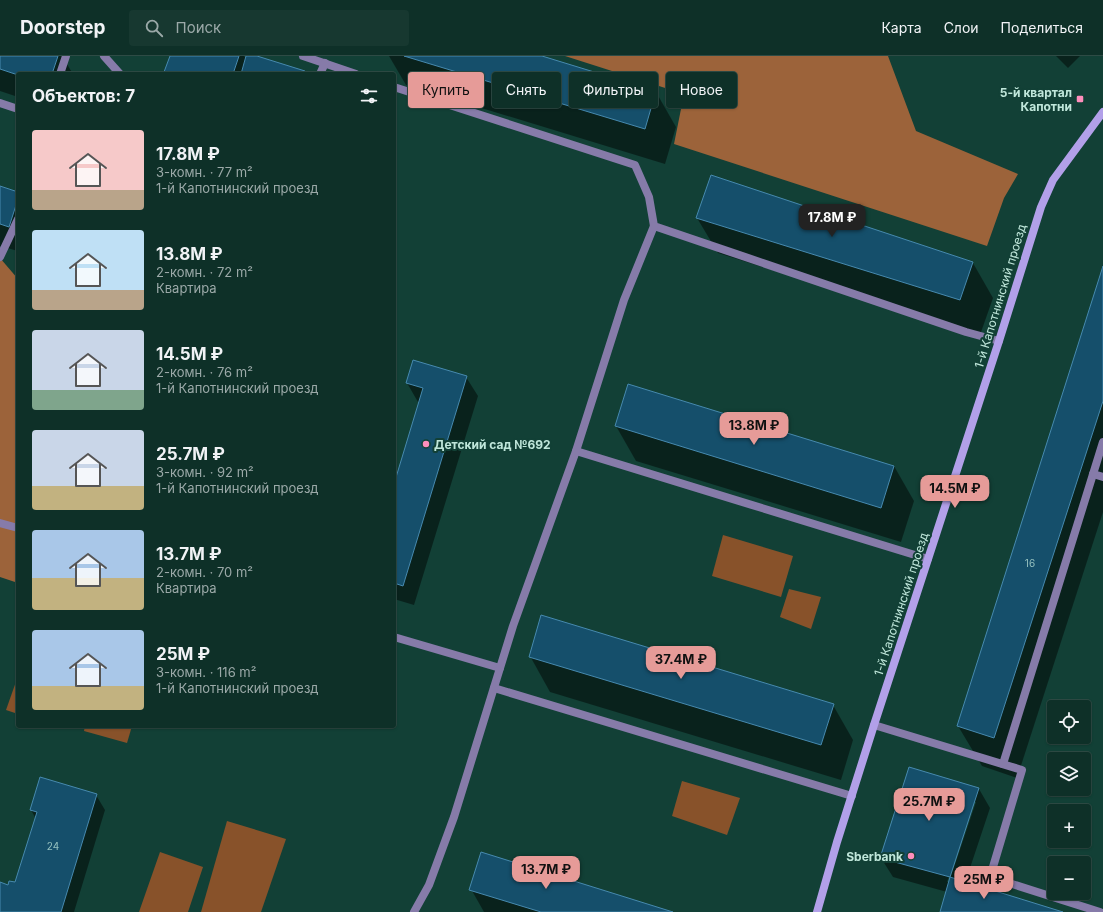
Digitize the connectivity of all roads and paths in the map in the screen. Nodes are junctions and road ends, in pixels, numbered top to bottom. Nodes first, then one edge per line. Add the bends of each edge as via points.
1 (66, 56) edge
2 (104, 56) edge
3 (303, 56) edge
4 (325, 63) junction
5 (61, 72) edge
6 (118, 72) edge
7 (321, 72) edge
8 (350, 72) edge
9 (396, 88) edge
10 (0, 103) edge
11 (16, 108) edge
12 (1103, 112) edge
13 (16, 223) edge
14 (654, 226) junction
15 (0, 257) edge
16 (999, 341) junction
17 (1103, 442) edge
18 (576, 451) junction
19 (1093, 474) junction
20 (1103, 477) edge
21 (0, 523) edge
22 (16, 527) edge
23 (928, 559) junction
24 (396, 639) edge
25 (500, 668) junction
26 (494, 688) junction
27 (874, 725) junction
28 (1003, 764) junction
29 (852, 796) junction
30 (414, 912) edge
31 (817, 912) edge
32 (1100, 912) edge

1 - 5 lane
2 - 6 lane
3 - 4 lane
4 - 7 lane
4 - 8 lane
9 - 14 lane via 634,165 649,197
10 - 11 lane
12 - 16 street, 1-й Капотнинский проезд via 1054,180 1041,208
13 - 15 lane
14 - 16 lane
14 - 18 lane via 624,300
16 - 23 street, 1-й Капотнинский проезд
17 - 19 lane
18 - 23 lane
18 - 25 lane
19 - 20 lane
19 - 28 lane
21 - 22 lane
23 - 27 street, 1-й Капотнинский проезд
24 - 25 lane
25 - 26 lane
26 - 29 lane
26 - 30 lane via 454,818 429,885
27 - 28 lane
27 - 29 street, 1-й Капотнинский проезд
28 - 32 lane via 1022,770 990,877
29 - 31 street, 1-й Капотнинский проезд

